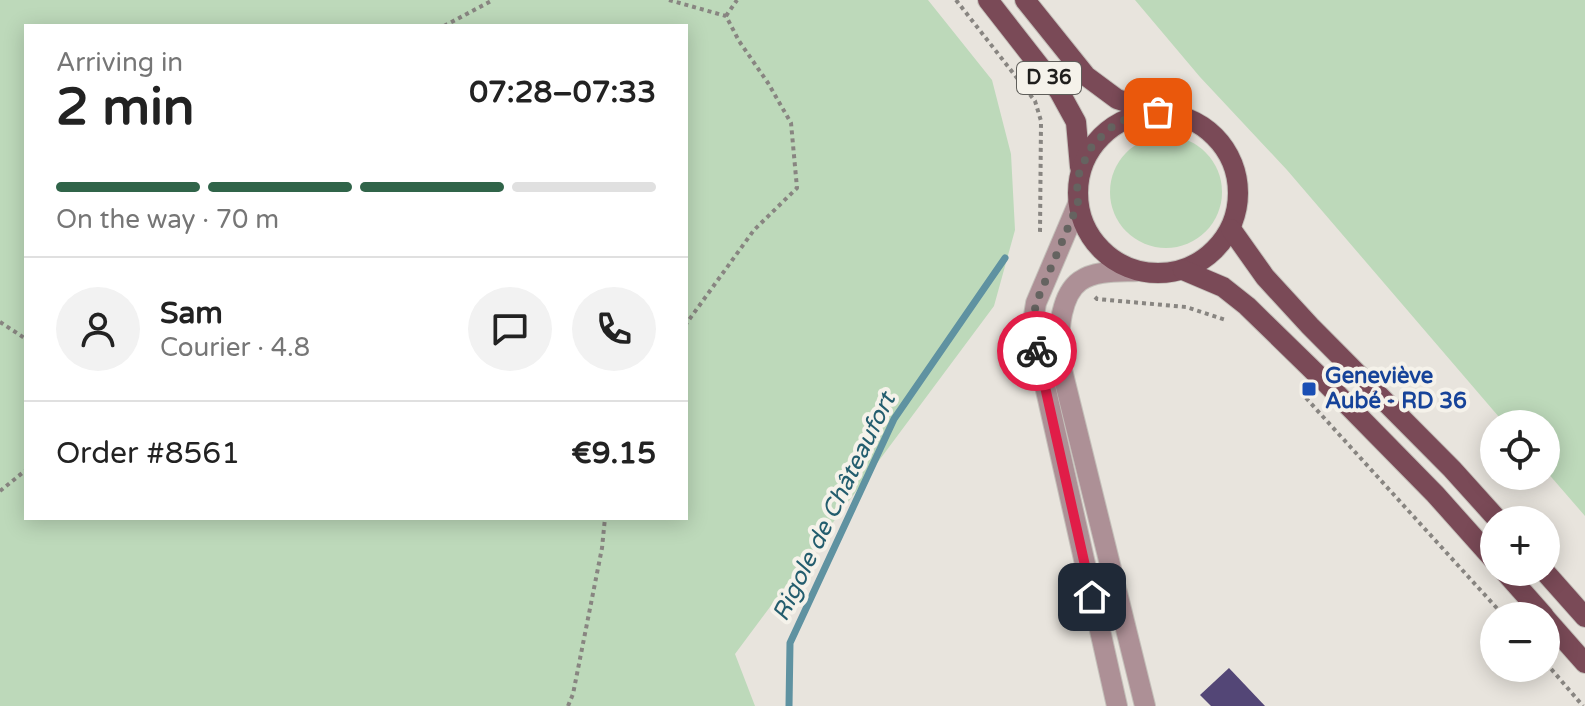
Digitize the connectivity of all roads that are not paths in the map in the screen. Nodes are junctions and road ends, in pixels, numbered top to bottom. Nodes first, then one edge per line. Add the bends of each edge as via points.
1 (988, 0) edge
2 (1025, 0) edge
3 (1158, 112) junction
4 (1080, 170) junction
5 (1078, 204) junction
6 (1231, 229) junction
7 (1183, 270) junction
8 (1138, 271) junction
9 (1485, 506) edge
10 (1480, 544) edge
11 (1517, 586) edge
12 (1557, 586) edge
13 (1092, 597) junction
14 (1532, 602) edge
15 (1585, 617) edge
16 (1560, 634) edge
17 (1585, 663) edge
18 (1117, 706) edge
19 (1134, 706) edge
20 (1145, 706) edge

1 - 4 main road, D 36 via 1059,91 1076,122
2 - 3 main road, D 36 via 1086,76 1117,99
3 - 4 main road via 1132,116 1110,128 1092,146
3 - 6 main road via 1185,117 1227,150 1237,176
4 - 5 main road
5 - 8 main road via 1097,247
5 - 13 street via 1036,303 1032,328
6 - 7 main road via 1203,260
6 - 9 main road via 1265,277
7 - 8 main road
7 - 10 main road via 1223,287 1247,306
8 - 20 street via 1081,279 1063,309 1058,354
11 - 14 main road
12 - 15 main road
13 - 18 street
13 - 19 street via 1114,635
16 - 17 main road

